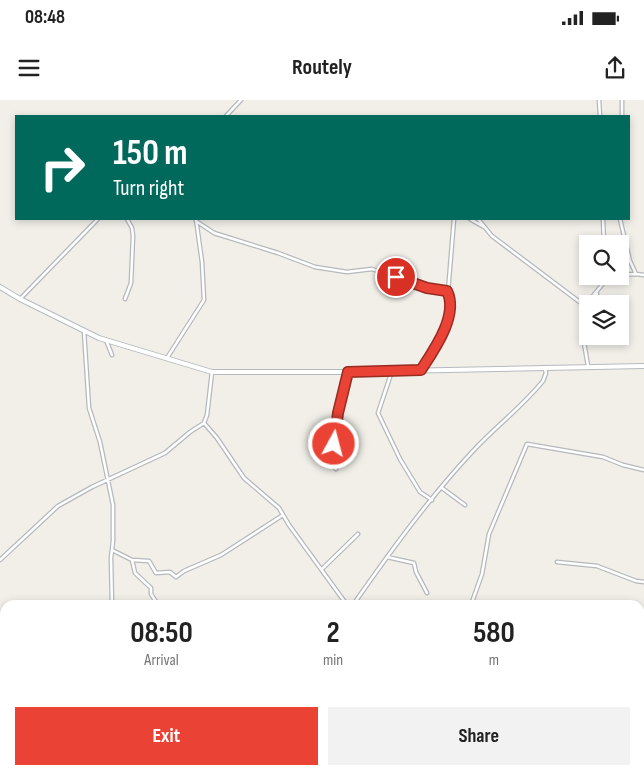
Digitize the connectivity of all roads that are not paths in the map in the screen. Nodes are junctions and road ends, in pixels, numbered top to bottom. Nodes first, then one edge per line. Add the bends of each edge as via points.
1 (242, 100) edge
2 (599, 100) edge
3 (622, 100) edge
4 (227, 115) edge
5 (600, 115) edge
6 (622, 115) edge
7 (97, 220) edge
8 (128, 220) edge
9 (196, 220) edge
10 (454, 220) edge
11 (472, 220) edge
12 (479, 220) edge
13 (603, 220) edge
14 (620, 220) edge
15 (486, 228) junction
16 (604, 235) edge
17 (636, 274) junction
18 (629, 275) edge
19 (644, 275) edge
20 (0, 287) edge
21 (448, 294) junction
22 (20, 299) junction
23 (125, 299) dead end
24 (579, 301) edge
25 (84, 331) junction
26 (106, 340) junction
27 (583, 345) edge
28 (112, 355) dead end
29 (166, 360) junction
30 (588, 366) junction
31 (644, 366) edge
32 (545, 367) junction
33 (421, 370) junction
34 (392, 371) junction
35 (212, 372) junction
36 (348, 372) junction
37 (204, 423) junction
38 (336, 469) dead end
39 (644, 470) edge
40 (108, 480) junction
41 (442, 488) junction
42 (432, 500) junction
43 (465, 505) dead end
44 (283, 515) junction
45 (358, 534) dead end
46 (112, 550) junction
47 (387, 557) junction
48 (0, 560) edge
49 (132, 560) junction
50 (557, 562) dead end
51 (322, 569) junction
52 (644, 582) edge
53 (427, 593) dead end
54 (112, 600) edge
55 (154, 600) edge
56 (344, 600) edge
57 (357, 600) edge
58 (473, 600) edge

1 - 4 street
2 - 5 street
3 - 6 street
7 - 22 street
8 - 23 street via 133,236 131,283
9 - 21 street via 214,233 315,268 347,272 372,269 427,288 444,290
9 - 29 street via 204,300
10 - 21 street
11 - 15 street
12 - 15 street
13 - 16 street
14 - 17 street
15 - 24 street via 492,236
17 - 18 street
17 - 19 street
20 - 22 street
21 - 33 street via 446,326
22 - 25 street
25 - 26 street
25 - 40 street via 87,398
26 - 28 street
26 - 29 street
27 - 30 street
29 - 35 street
30 - 31 street
30 - 32 street
32 - 33 street
32 - 41 street via 546,376 533,393 473,451
33 - 34 street
34 - 36 street
34 - 42 street via 378,414 420,492
35 - 36 street
35 - 37 street
36 - 38 street via 330,460
37 - 40 street via 165,453
37 - 44 street via 244,478 269,498
39 - 58 street via 603,457 527,444 490,534
40 - 46 street via 113,505
40 - 48 street via 58,506
41 - 42 street
41 - 43 street
42 - 47 street
44 - 49 street via 221,555 176,577 169,571 156,573 147,560
44 - 51 street
45 - 51 street
46 - 49 street
46 - 54 street
47 - 53 street via 414,562
47 - 57 street
49 - 55 street via 135,573 151,588 150,594
50 - 52 street via 596,566
51 - 56 street

